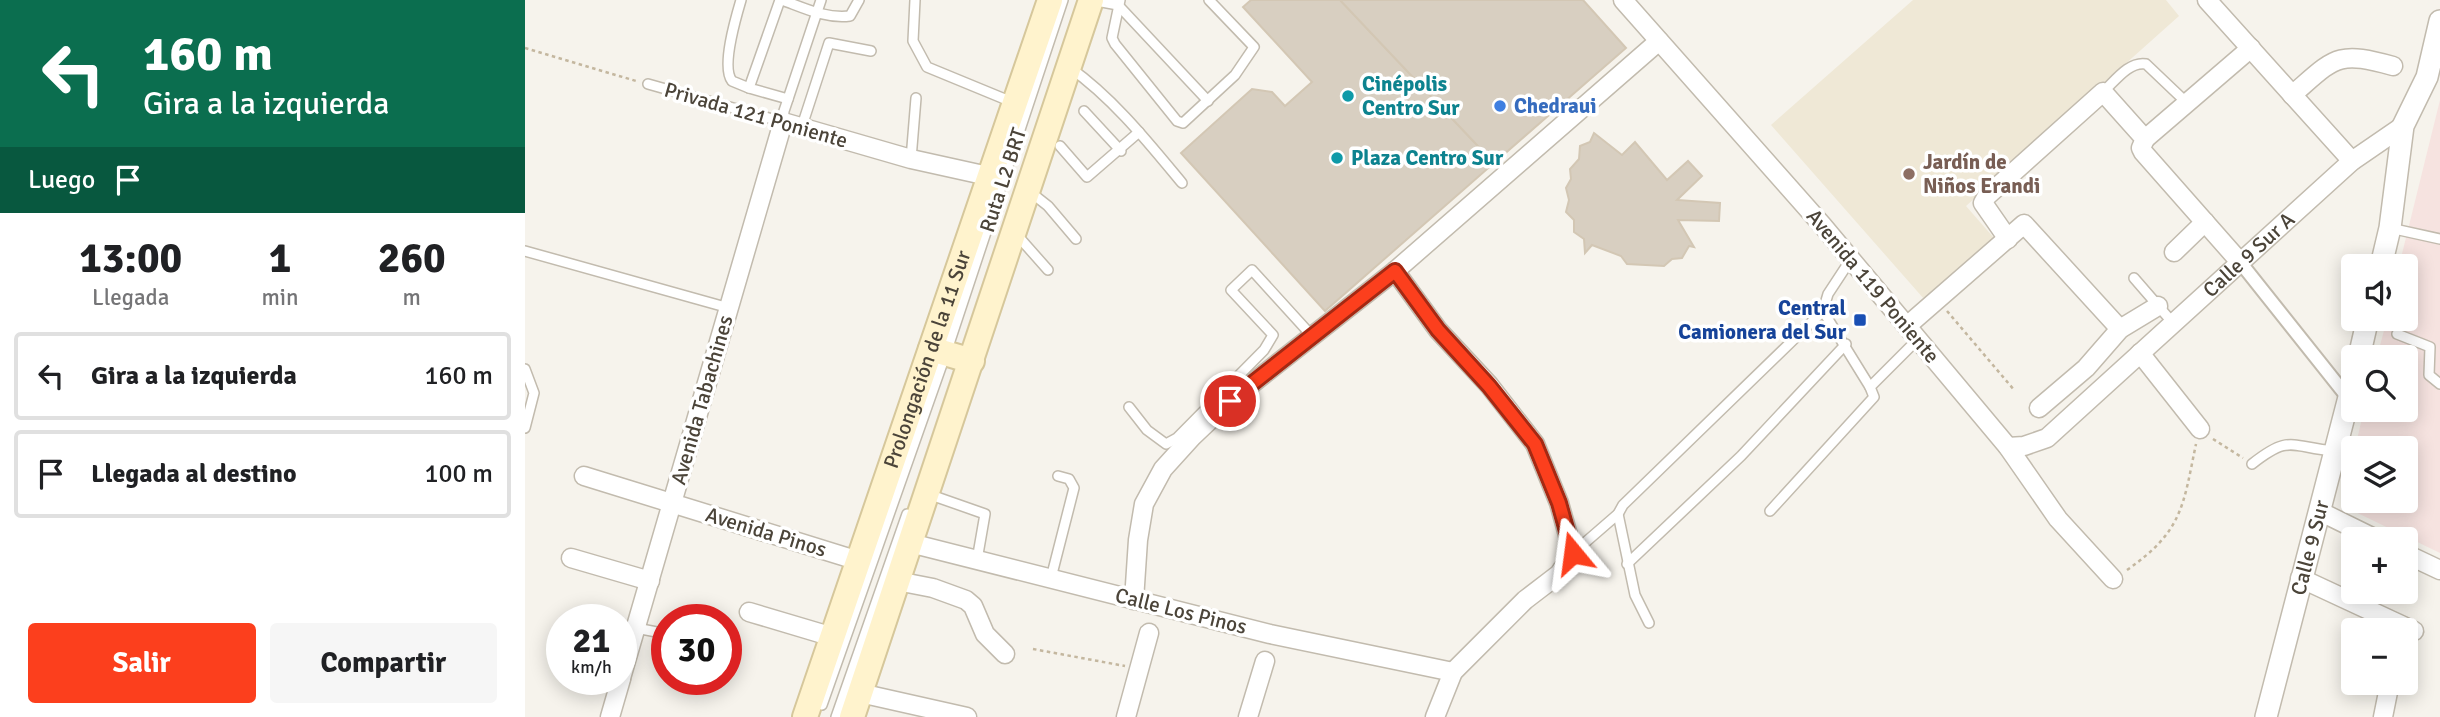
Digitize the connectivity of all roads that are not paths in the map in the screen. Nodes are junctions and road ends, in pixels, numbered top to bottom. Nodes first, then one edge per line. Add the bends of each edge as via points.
1 (741, 0) edge
2 (781, 0) edge
3 (821, 0) edge
4 (859, 0) edge
5 (915, 0) edge
6 (1050, 0) edge
7 (1063, 0) edge
8 (1081, 0) edge
9 (1091, 0) edge
10 (1209, 0) edge
11 (1623, 0) edge
12 (2207, 0) edge
13 (1119, 2) edge
14 (817, 13) junction
15 (2440, 21) edge
16 (1658, 41) junction
17 (2251, 48) junction
18 (871, 51) dead end
19 (2436, 52) edge
20 (2393, 65) dead end
21 (1069, 67) junction
22 (648, 84) road end
23 (749, 88) junction
24 (2103, 92) junction
25 (2293, 95) junction
26 (916, 98) dead end
27 (788, 99) junction
28 (1208, 101) junction
29 (1014, 103) junction
30 (2187, 103) junction
31 (1084, 111) dead end
32 (783, 122) junction
33 (2403, 126) junction
34 (801, 128) junction
35 (1139, 132) junction
36 (2145, 139) junction
37 (1060, 146) dead end
38 (1121, 150) junction
39 (911, 159) junction
40 (2352, 161) junction
41 (988, 176) junction
42 (1182, 183) dead end
43 (1028, 190) junction
44 (2205, 222) junction
45 (2391, 228) junction
46 (1014, 232) junction
47 (1076, 239) dead end
48 (2008, 239) junction
49 (2440, 239) edge
50 (525, 251) edge
51 (2174, 252) dead end
52 (2384, 254) edge
53 (1851, 259) junction
54 (2240, 262) junction
55 (1048, 270) dead end
56 (1395, 271) junction
57 (2134, 278) dead end
58 (2158, 306) junction
59 (729, 308) junction
60 (1823, 311) junction
61 (2173, 323) junction
62 (2120, 329) junction
63 (1913, 332) junction
64 (2397, 334) dead end
65 (1312, 336) junction
66 (1846, 344) junction
67 (2140, 353) junction
68 (953, 358) junction
69 (525, 369) edge
70 (2440, 384) edge
71 (1870, 387) junction
72 (2341, 389) edge
73 (1129, 407) dead end
74 (2039, 408) dead end
75 (2343, 422) edge
76 (525, 428) edge
77 (2200, 429) road end
78 (2008, 447) junction
79 (2336, 451) junction
80 (2252, 464) road end
81 (584, 476) dead end
82 (1058, 476) dead end
83 (919, 497) junction
84 (672, 504) junction
85 (1770, 511) dead end
86 (2319, 511) junction
87 (1618, 514) junction
88 (2352, 527) edge
89 (910, 542) junction
90 (1573, 553) junction
91 (571, 558) dead end
92 (977, 560) junction
93 (2418, 560) edge
94 (859, 561) junction
95 (1627, 564) junction
96 (2440, 570) edge
97 (1051, 578) junction
98 (2300, 578) junction
99 (2113, 579) road end
100 (897, 580) junction
101 (650, 581) junction
102 (1134, 600) junction
103 (749, 612) dead end
104 (2386, 618) edge
105 (1649, 623) dead end
106 (637, 625) edge
107 (1149, 633) dead end
108 (833, 637) junction
109 (1005, 654) dead end
110 (1265, 661) dead end
111 (1453, 671) junction
112 (859, 694) junction
113 (616, 695) edge
114 (2387, 695) edge
115 (940, 714) edge
116 (610, 717) edge
117 (805, 717) edge
118 (818, 717) edge
119 (836, 717) edge
120 (852, 717) edge
121 (967, 717) edge
122 (1126, 717) edge
123 (1248, 717) edge
124 (1435, 717) edge
125 (2266, 717) edge
126 (2383, 717) edge

1 - 23 lane via 727,73 732,81
2 - 14 lane
2 - 23 lane
3 - 14 lane
4 - 14 lane via 850,16
5 - 29 lane via 913,41 927,67
6 - 29 main road, Prolongación de la 11 Sur
7 - 68 lane, Ruta L2 BRT
8 - 68 lane, Ruta L2 BRT
9 - 13 lane
9 - 21 main road, Prolongación de la 11 Sur
10 - 28 lane via 1254,47 1235,75
11 - 16 street, Avenida 119 Poniente
12 - 17 street
13 - 28 lane
13 - 28 lane via 1112,38 1177,121 1189,120
14 - 27 lane
15 - 19 street, Calle 9 Sur A
16 - 53 street, Avenida 119 Poniente
16 - 56 street
17 - 25 street
17 - 30 street
18 - 34 lane via 829,44
19 - 33 street, Calle 9 Sur A
20 - 25 street via 2344,57 2329,62
21 - 35 lane via 1091,82
21 - 43 main road, Prolongación de la 11 Sur
22 - 32 lane, Privada 121 Poniente
23 - 27 lane
24 - 30 lane via 2140,62
24 - 36 street
24 - 48 street via 1987,196 1983,203
25 - 40 street
26 - 39 lane
27 - 32 lane
29 - 41 main road, Prolongación de la 11 Sur
30 - 36 street
31 - 38 lane
32 - 34 street, Privada 121 Poniente
32 - 59 street, Avenida Tabachines
33 - 40 street, Calle 9 Sur A
33 - 45 street
34 - 39 street, Privada 121 Poniente
35 - 38 lane
35 - 42 lane
36 - 44 street via 2143,152
37 - 38 lane via 1087,177
39 - 41 street, Privada 121 Poniente
40 - 54 street, Calle 9 Sur A
41 - 68 main road, Prolongación de la 11 Sur
43 - 46 main road, Prolongación de la 11 Sur
43 - 47 lane
44 - 51 street
44 - 54 street
45 - 49 lane
45 - 52 street
46 - 55 lane
46 - 68 main road, Prolongación de la 11 Sur
48 - 62 street via 2025,224
48 - 63 street via 1938,300
50 - 59 lane
53 - 60 lane via 1828,294
53 - 63 street, Avenida 119 Poniente
54 - 61 street, Calle 9 Sur A
54 - 72 street
56 - 65 street
56 - 90 street via 1438,330 1535,444
57 - 58 lane
58 - 61 lane
58 - 62 street
59 - 84 street, Avenida Tabachines
60 - 66 lane
60 - 87 lane
61 - 67 street, Calle 9 Sur A
62 - 74 street via 2086,368
63 - 71 lane
63 - 78 street, Avenida 119 Poniente
64 - 70 lane via 2430,347 2429,375
65 - 73 lane via 1250,270 1231,290 1273,335 1264,350 1177,438 1165,444
65 - 102 street via 1230,401 1163,469 1144,504
66 - 71 lane
66 - 95 lane via 1741,456
67 - 77 street
67 - 78 street, Calle 9 Sur A via 2047,438
68 - 83 main road, Prolongación de la 11 Sur
68 - 94 main road, Prolongación de la 11 Sur
68 - 118 lane, Ruta L2 BRT
69 - 76 lane via 534,393
71 - 85 lane via 1874,397
75 - 79 street, Calle 9 Sur
78 - 99 street, Avenida 119 Poniente via 2058,519
79 - 80 lane via 2285,443
79 - 86 street, Calle 9 Sur
81 - 84 street, Avenida Pinos
82 - 97 lane via 1069,479 1074,488
83 - 89 main road, Prolongación de la 11 Sur
83 - 92 lane via 985,514
83 - 119 lane
84 - 94 street, Avenida Pinos
84 - 101 street, Avenida Tabachines
86 - 88 street
86 - 98 street, Calle 9 Sur
87 - 90 lane
87 - 95 lane
89 - 92 street, Calle Los Pinos
89 - 100 main road, Prolongación de la 11 Sur
90 - 111 street via 1559,575 1525,600
91 - 101 street
92 - 97 street, Calle Los Pinos
93 - 96 street
94 - 108 main road, Prolongación de la 11 Sur
95 - 105 lane
97 - 102 street, Calle Los Pinos
98 - 104 street
98 - 125 street, Calle 9 Sur
100 - 109 street via 966,600 985,634
100 - 112 main road, Prolongación de la 11 Sur
101 - 106 street, Avenida Tabachines
102 - 111 street, Calle Los Pinos via 1270,634
103 - 108 street
107 - 122 street
108 - 117 main road, Prolongación de la 11 Sur
110 - 123 street
111 - 124 street
112 - 115 street
112 - 120 main road, Prolongación de la 11 Sur
113 - 116 street, Avenida Tabachines
114 - 126 street
115 - 121 street

